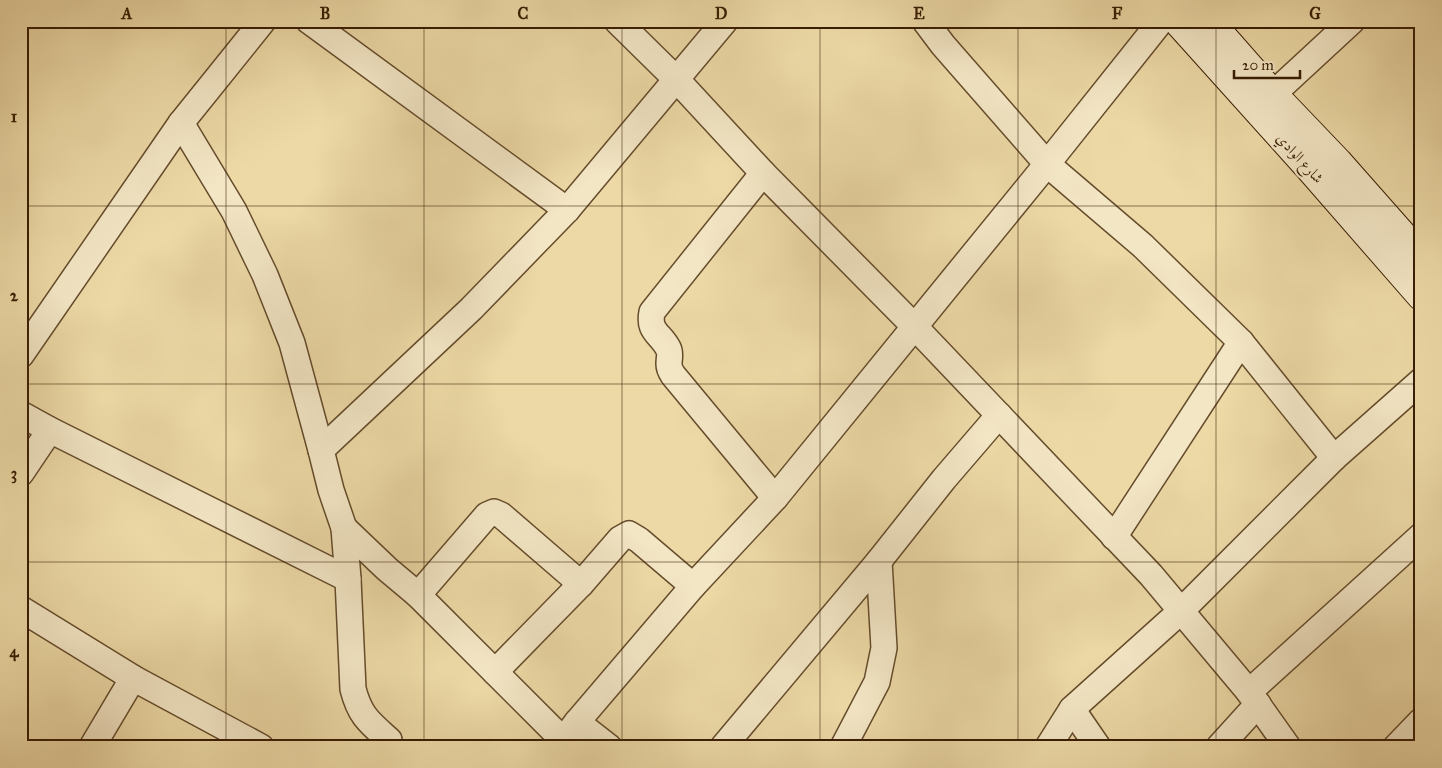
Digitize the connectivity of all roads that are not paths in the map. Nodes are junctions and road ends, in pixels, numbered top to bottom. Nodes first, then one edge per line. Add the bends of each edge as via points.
1 (263, 21) edge
2 (309, 21) edge
3 (617, 21) edge
4 (725, 21) edge
5 (926, 21) edge
6 (1161, 21) edge
7 (1177, 21) edge
8 (1209, 21) edge
9 (1352, 21) edge
10 (677, 80) junction
11 (1273, 94) junction
12 (181, 123) junction
13 (1047, 164) junction
14 (763, 173) junction
15 (567, 210) junction
16 (1418, 247) edge
17 (1421, 296) edge
18 (915, 327) junction
19 (1241, 342) junction
20 (21, 355) edge
21 (1421, 381) edge
22 (21, 414) edge
23 (999, 415) junction
24 (50, 430) junction
25 (321, 450) junction
26 (1334, 458) junction
27 (21, 473) edge
28 (775, 498) junction
29 (344, 528) junction
30 (1421, 536) edge
31 (1114, 537) junction
32 (879, 561) junction
33 (348, 578) junction
34 (581, 584) junction
35 (693, 586) junction
36 (418, 595) junction
37 (21, 609) edge
38 (1181, 611) junction
39 (495, 672) junction
40 (133, 678) junction
41 (1254, 698) junction
42 (1072, 709) junction
43 (1421, 721) edge
44 (566, 736) edge
45 (393, 744) edge
46 (92, 747) edge
47 (261, 747) edge
48 (609, 747) edge
49 (723, 747) edge
50 (843, 747) edge
51 (1048, 747) edge
52 (1098, 747) edge
53 (1219, 747) edge
54 (1288, 747) edge
55 (1396, 747) edge

1 - 12 street
2 - 15 street
3 - 10 street
4 - 10 street
5 - 13 street via 943,45
6 - 13 street
7 - 17 main road, شارع الوادي
8 - 11 main road, شارع الوادي
9 - 11 street
10 - 14 street
10 - 15 street
11 - 16 main road, شارع الوادي
12 - 20 street
12 - 25 street via 234,211 265,275 292,343
13 - 18 street
13 - 19 street via 1143,246
14 - 18 street
14 - 28 street via 652,312 650,322 668,347 673,375
15 - 25 street via 471,309
18 - 23 street
18 - 28 street
19 - 26 street
19 - 31 street
21 - 26 street
22 - 24 street
23 - 31 street
23 - 32 street
24 - 27 street
24 - 33 street
25 - 29 street
26 - 38 street
28 - 35 street
29 - 33 street
29 - 36 street
30 - 41 street
31 - 38 street
32 - 49 street
32 - 50 street via 884,648 877,682
33 - 45 street via 350,648 356,702 366,720
34 - 35 street via 620,539 630,534
34 - 36 street via 494,512 487,515
34 - 39 street
35 - 44 street
36 - 39 street
37 - 40 street
38 - 41 street
38 - 42 street
39 - 44 street
40 - 46 street
40 - 47 street
41 - 53 street
41 - 54 street
42 - 51 street
42 - 52 street
43 - 55 street
44 - 48 street

